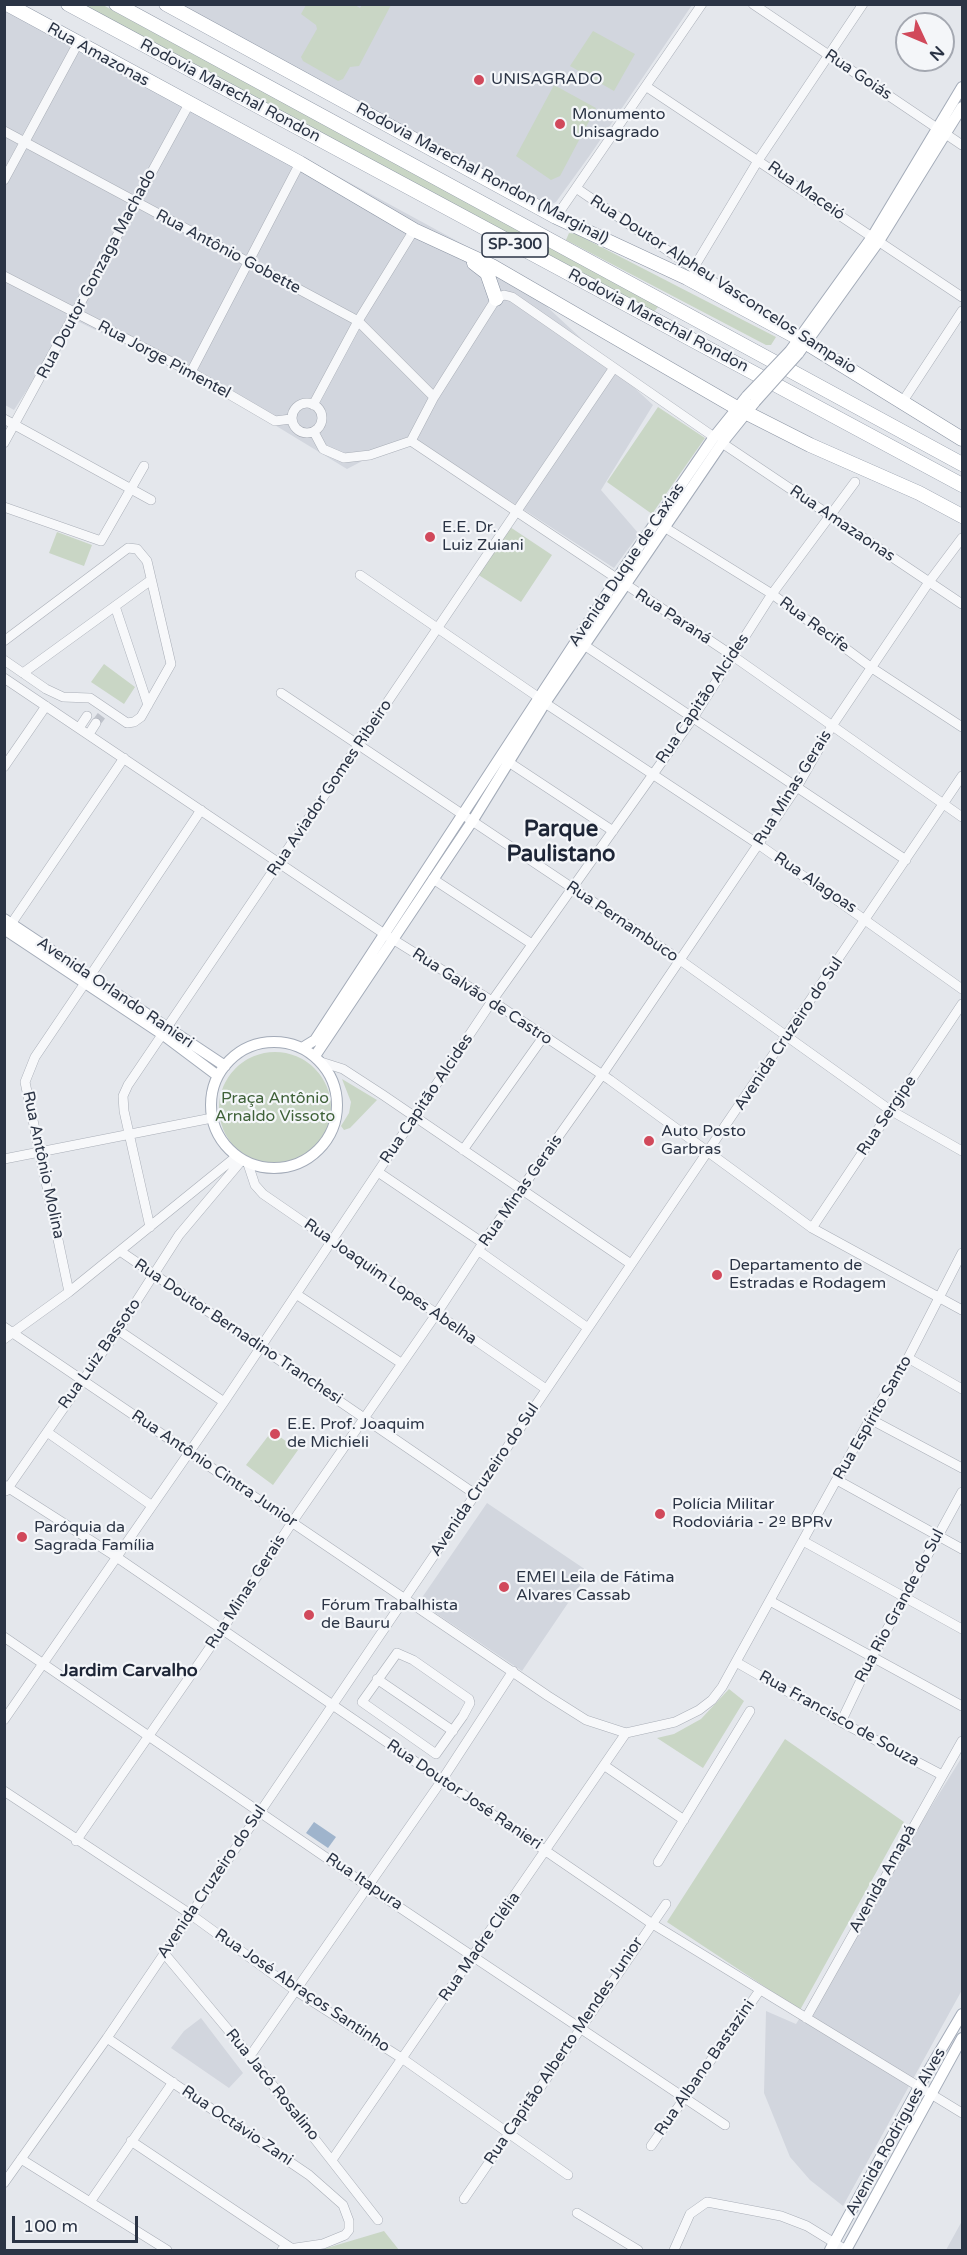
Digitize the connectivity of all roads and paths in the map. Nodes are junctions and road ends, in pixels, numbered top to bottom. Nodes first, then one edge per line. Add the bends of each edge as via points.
1 (7, 4) edge
2 (68, 4) edge
3 (116, 4) edge
4 (166, 4) edge
5 (702, 4) edge
6 (753, 4) edge
7 (863, 4) edge
8 (77, 45) junction
9 (829, 56) junction
10 (647, 87) junction
11 (963, 87) edge
12 (189, 104) junction
13 (963, 107) edge
14 (941, 130) junction
15 (4, 131) edge
16 (25, 142) junction
17 (963, 145) edge
18 (759, 159) junction
19 (300, 163) junction
20 (4, 180) edge
21 (576, 188) junction
22 (135, 202) junction
23 (556, 217) junction
24 (414, 230) junction
25 (875, 239) junction
26 (458, 250) junction
27 (248, 262) junction
28 (693, 269) junction
29 (4, 276) edge
30 (963, 297) edge
31 (496, 299) junction
32 (963, 311) edge
33 (75, 313) junction
34 (358, 321) junction
35 (799, 347) junction
36 (613, 369) junction
37 (191, 372) junction
38 (434, 397) junction
39 (903, 400) junction
40 (746, 404) junction
41 (313, 405) junction
42 (4, 419) edge
43 (291, 419) junction
44 (15, 424) junction
45 (314, 432) junction
46 (963, 439) edge
47 (718, 440) junction
48 (411, 441) junction
49 (4, 443) edge
50 (963, 464) edge
51 (144, 466) dead end
52 (855, 482) dead end
53 (963, 484) edge
54 (131, 489) junction
55 (152, 500) dead end
56 (4, 507) edge
57 (517, 512) junction
58 (963, 516) edge
59 (829, 517) junction
60 (664, 527) junction
61 (963, 538) edge
62 (360, 576) dead end
63 (151, 580) junction
64 (929, 582) junction
65 (620, 583) junction
66 (772, 594) junction
67 (963, 604) edge
68 (115, 606) junction
69 (438, 628) junction
70 (4, 641) edge
71 (584, 645) junction
72 (733, 656) junction
73 (4, 660) edge
74 (872, 668) junction
75 (23, 673) junction
76 (4, 678) edge
77 (282, 693) dead end
78 (541, 700) junction
79 (148, 705) junction
80 (46, 706) junction
81 (93, 710) junction
82 (101, 716) junction
83 (693, 718) junction
84 (832, 726) junction
85 (963, 727) edge
86 (79, 728) junction
87 (89, 735) junction
88 (359, 744) junction
89 (124, 758) junction
90 (507, 761) junction
91 (4, 767) edge
92 (653, 774) junction
93 (963, 776) edge
94 (797, 787) junction
95 (944, 804) junction
96 (201, 810) junction
97 (469, 817) junction
98 (963, 817) edge
99 (613, 831) junction
100 (758, 844) junction
101 (906, 860) junction
102 (278, 863) junction
103 (434, 879) junction
104 (573, 890) junction
105 (866, 918) junction
106 (6, 927) edge
107 (389, 937) junction
108 (532, 944) junction
109 (680, 960) junction
110 (88, 979) junction
111 (963, 989) edge
112 (492, 1001) junction
113 (963, 1004) edge
114 (165, 1031) junction
115 (788, 1035) junction
116 (544, 1036) junction
117 (302, 1048) junction
118 (318, 1059) junction
119 (225, 1066) junction
120 (602, 1075) junction
121 (218, 1076) junction
122 (890, 1110) junction
123 (414, 1116) junction
124 (212, 1118) junction
125 (130, 1136) junction
126 (463, 1150) junction
127 (709, 1151) junction
128 (963, 1151) edge
129 (40, 1154) junction
130 (4, 1159) edge
131 (242, 1160) junction
132 (378, 1172) junction
133 (521, 1190) junction
134 (150, 1227) junction
135 (812, 1228) junction
136 (331, 1240) junction
137 (481, 1247) junction
138 (120, 1251) junction
139 (963, 1252) edge
140 (631, 1264) junction
141 (154, 1275) junction
142 (69, 1292) junction
143 (296, 1294) junction
144 (939, 1297) junction
145 (963, 1310) edge
146 (437, 1313) junction
147 (588, 1328) junction
148 (9, 1329) edge
149 (118, 1330) junction
150 (4, 1339) edge
151 (260, 1347) junction
152 (908, 1358) junction
153 (401, 1363) junction
154 (82, 1380) junction
155 (546, 1389) junction
156 (963, 1389) edge
157 (224, 1402) junction
158 (364, 1418) junction
159 (870, 1419) junction
160 (47, 1432) junction
161 (187, 1453) junction
162 (963, 1468) edge
163 (837, 1480) junction
164 (6, 1489) edge
165 (963, 1492) edge
166 (475, 1494) junction
167 (151, 1505) junction
168 (293, 1521) junction
169 (937, 1535) junction
170 (803, 1541) junction
171 (963, 1549) edge
172 (115, 1556) junction
173 (905, 1597) junction
174 (405, 1599) junction
175 (770, 1601) junction
176 (963, 1629) edge
177 (222, 1630) junction
178 (4, 1636) edge
179 (872, 1657) junction
180 (736, 1662) junction
181 (44, 1663) junction
182 (513, 1671) junction
183 (376, 1679) junction
184 (333, 1704) junction
185 (963, 1706) edge
186 (750, 1711) dead end
187 (463, 1716) junction
188 (4, 1720) edge
189 (841, 1722) junction
190 (477, 1726) junction
191 (453, 1731) junction
192 (626, 1733) junction
193 (148, 1737) junction
194 (963, 1742) edge
195 (605, 1766) junction
196 (942, 1775) junction
197 (442, 1780) junction
198 (4, 1791) edge
199 (261, 1811) junction
200 (684, 1820) junction
201 (76, 1841) junction
202 (546, 1851) junction
203 (658, 1862) dead end
204 (369, 1887) junction
205 (666, 1904) dead end
206 (190, 1914) junction
207 (651, 1923) junction
208 (164, 1953) junction
209 (474, 1956) junction
210 (760, 1990) junction
211 (296, 1991) junction
212 (963, 2014) edge
213 (806, 2018) junction
214 (580, 2029) junction
215 (107, 2038) junction
216 (963, 2038) edge
217 (250, 2056) junction
218 (402, 2059) junction
219 (173, 2082) junction
220 (920, 2085) junction
221 (932, 2092) junction
222 (684, 2098) junction
223 (963, 2113) edge
224 (725, 2125) dead end
225 (509, 2133) junction
226 (131, 2141) junction
227 (651, 2146) dead end
228 (21, 2159) junction
229 (332, 2160) junction
230 (568, 2175) dead end
231 (4, 2183) edge
232 (863, 2190) junction
233 (875, 2196) junction
234 (464, 2199) dead end
235 (90, 2202) junction
236 (577, 2213) dead end
237 (378, 2220) dead end
238 (833, 2246) edge
239 (287, 2249) edge
240 (167, 2250) edge
241 (638, 2250) edge
242 (674, 2250) edge
243 (846, 2250) edge

1 - 8 highway, Rua Amazonas
2 - 53 highway, Rodovia Marechal Rondon / SP-300
3 - 50 highway, Rodovia Marechal Rondon / SP-300
4 - 23 highway, Rodovia Marechal Rondon (Marginal)
5 - 10 street
6 - 9 street, Rua Goiás
7 - 9 street
8 - 12 highway, Rua Amazonas
8 - 16 street
9 - 14 street, Rua Goiás
9 - 18 street
10 - 18 street, Rua Maceió
10 - 21 street
11 - 14 main road, Avenida Duque de Caxias
12 - 19 highway
12 - 22 street, Rua Doutor Gonzaga Machado
13 - 14 main road, Avenida Duque de Caxias
14 - 17 street, Rua Goiás
14 - 25 main road, Avenida Duque de Caxias
15 - 16 street, Rua Antônio Gobette
16 - 20 street
16 - 22 street, Rua Antônio Gobette
18 - 25 street, Rua Maceió
18 - 28 street
19 - 24 highway
19 - 27 street
21 - 23 street
21 - 28 street, Rua Doutor Alpheu Vasconcelos Sampaio
22 - 27 street, Rua Antônio Gobette
22 - 33 street, Rua Doutor Gonzaga Machado
23 - 35 highway, Rodovia Marechal Rondon (Marginal) via 687,278
24 - 26 highway
24 - 34 street
25 - 30 street, Rua Maceió
25 - 35 main road, Avenida Duque de Caxias
26 - 31 highway via 487,273
26 - 40 highway
27 - 34 street, Rua Antônio Gobette
27 - 37 street
28 - 35 street, Rua Doutor Alpheu Vasconcelos Sampaio
29 - 33 street, Rua Jorge Pimentel
31 - 36 street, Rua Amazaonas via 512,297
31 - 38 street
32 - 39 street
33 - 37 street, Rua Jorge Pimentel
33 - 44 street, Rua Doutor Gonzaga Machado
34 - 38 street, Rua Antônio Gobette
34 - 41 street
35 - 39 highway, Rua Doutor Alpheu Vasconcelos Sampaio
35 - 40 main road, Avenida Duque de Caxias, bridge
36 - 47 street, Rua Amazaonas
36 - 57 street, Rua Aviador Gomes Ribeiro
37 - 43 street, Rua Jorge Pimentel via 275,421
38 - 48 street
39 - 46 highway, Rua Doutor Alpheu Vasconcelos Sampaio
40 - 47 main road, Avenida Duque de Caxias
40 - 58 highway via 810,445
41 - 43 street via 298,406
41 - 45 street via 322,418
42 - 44 street
43 - 45 street, Rua Jorge Pimentel via 299,432
44 - 49 street, Rua Doutor Gonzaga Machado
44 - 54 street
45 - 48 street, Rua Jorge Pimentel via 323,449 344,458 370,455
47 - 59 street, Rua Amazaonas
47 - 60 main road, Avenida Duque de Caxias
47 - 65 main road, Avenida Duque de Caxias
48 - 57 street, Rua Paraná
51 - 54 street
52 - 59 street, Rua Capitão Alcides
54 - 55 street
54 - 56 street via 100,541
57 - 65 street, Rua Paraná
57 - 69 street, Rua Aviador Gomes Ribeiro
59 - 64 street, Rua Amazaonas
59 - 66 street, Rua Capitão Alcides
60 - 65 main road, Avenida Duque de Caxias
60 - 66 street, Rua Recife
61 - 64 street, Rua Minas Gerais
62 - 69 street, Rua Alagoas
63 - 68 street
63 - 70 street via 143,554 128,548
63 - 79 street via 171,664
64 - 67 street, Rua Amazaonas
64 - 74 street, Rua Minas Gerais
65 - 71 main road, Avenida Duque de Caxias
65 - 72 street, Rua Paraná
65 - 78 main road, Avenida Duque de Caxias
66 - 72 street, Rua Capitão Alcides
66 - 74 street, Rua Recife
68 - 75 street
68 - 79 street
69 - 78 street, Rua Alagoas
69 - 88 street, Rua Aviador Gomes Ribeiro
71 - 78 main road, Avenida Duque de Caxias
71 - 83 street
72 - 83 street, Rua Capitão Alcides
72 - 84 street, Rua Paraná
73 - 75 street
74 - 84 street, Rua Minas Gerais
74 - 85 street, Rua Recife
75 - 81 street via 63,697 90,698
76 - 80 street, Rua Galvão de Castro
77 - 88 street, Rua Pernambuco
78 - 90 main road, Avenida Duque de Caxias
78 - 92 street, Rua Alagoas
78 - 97 main road, Avenida Duque de Caxias
79 - 82 street via 134,722
80 - 86 street, Rua Galvão de Castro
80 - 91 street
81 - 82 street
81 - 86 street
82 - 87 street
83 - 92 street, Rua Capitão Alcides
83 - 94 street
84 - 94 street, Rua Minas Gerais
84 - 95 street, Rua Paraná
86 - 87 street, Rua Galvão de Castro
87 - 89 street, Rua Galvão de Castro
88 - 97 street, Rua Pernambuco
88 - 102 street, Rua Aviador Gomes Ribeiro
89 - 96 street, Rua Galvão de Castro
89 - 106 street
90 - 97 main road, Avenida Duque de Caxias
90 - 99 street
92 - 99 street, Rua Capitão Alcides
92 - 100 street, Rua Alagoas
93 - 95 street, Avenida Cruzeiro do Sul
94 - 100 street, Rua Minas Gerais
94 - 101 street
95 - 98 street, Rua Paraná
95 - 101 street, Avenida Cruzeiro do Sul
96 - 102 street, Rua Galvão de Castro
96 - 110 street, Rua Antônio Molina
97 - 103 main road, Avenida Duque de Caxias
97 - 104 street, Rua Pernambuco
97 - 107 main road, Avenida Duque de Caxias
99 - 104 street, Rua Capitão Alcides
100 - 105 street, Rua Alagoas
100 - 109 street, Rua Minas Gerais
101 - 105 street, Avenida Cruzeiro do Sul
102 - 107 street, Rua Galvão de Castro
102 - 114 street, Rua Aviador Gomes Ribeiro
103 - 107 main road, Avenida Duque de Caxias
103 - 108 street
104 - 108 street, Rua Capitão Alcides
104 - 109 street, Rua Pernambuco
105 - 111 street, Rua Alagoas
105 - 115 street, Avenida Cruzeiro do Sul
106 - 110 main road, Avenida Orlando Ranieri
107 - 112 street, Rua Galvão de Castro
107 - 117 main road, Avenida Duque de Caxias via 315,1040
107 - 118 main road, Avenida Duque de Caxias
108 - 112 street, Rua Capitão Alcides
109 - 115 street, Rua Pernambuco
109 - 120 street, Rua Minas Gerais
110 - 114 main road, Avenida Orlando Ranieri
110 - 129 street, Rua Antônio Molina via 28,1070 25,1082
112 - 116 street, Rua Galvão de Castro
112 - 123 street, Rua Capitão Alcides
113 - 122 street, Rua Sergipe
114 - 119 main road, Avenida Orlando Ranieri
114 - 121 main road, Avenida Orlando Ranieri
114 - 125 street, Rua Aviador Gomes Ribeiro via 123,1096
115 - 122 street, Rua Pernambuco
115 - 127 street, Avenida Cruzeiro do Sul
116 - 120 street, Rua Galvão de Castro
116 - 126 street
117 - 118 main road
117 - 119 main road via 287,1043 256,1045
118 - 123 street via 343,1070
118 - 131 main road via 334,1085 338,1111 326,1143 299,1164 282,1169
119 - 121 main road
120 - 127 street, Rua Galvão de Castro
120 - 133 street, Rua Minas Gerais
121 - 124 main road via 213,1089
122 - 128 street, Rua Pernambuco
122 - 135 street, Rua Sergipe
123 - 126 street
123 - 132 street, Rua Capitão Alcides
124 - 125 street
124 - 131 main road via 218,1135
125 - 129 street
125 - 134 street, Rua Aviador Gomes Ribeiro
126 - 133 street
127 - 135 street, Rua Galvão de Castro
127 - 140 street, Avenida Cruzeiro do Sul
129 - 130 street
129 - 142 street, Rua Antônio Molina
131 - 134 street
131 - 136 street, Rua Joaquim Lopes Abelha via 263,1194
131 - 141 street, Rua Luiz Bassoto via 197,1211
132 - 136 street, Rua Capitão Alcides
132 - 137 street
133 - 137 street, Rua Minas Gerais
133 - 140 street
134 - 138 street
135 - 144 street, Rua Galvão de Castro
136 - 143 street, Rua Capitão Alcides
136 - 146 street, Rua Joaquim Lopes Abelha
137 - 146 street, Rua Minas Gerais
137 - 147 street
138 - 141 street, Rua Doutor Bernadino Tranchesi
138 - 142 street
139 - 144 street, Rua Espírito Santo
140 - 147 street, Avenida Cruzeiro do Sul
141 - 149 street, Rua Luiz Bassoto
141 - 151 street, Rua Doutor Bernadino Tranchesi
142 - 148 street
143 - 151 street, Rua Capitão Alcides
143 - 153 street
144 - 145 street, Rua Galvão de Castro
144 - 152 street, Rua Espírito Santo
146 - 153 street, Rua Minas Gerais
146 - 155 street, Rua Joaquim Lopes Abelha
147 - 155 street, Avenida Cruzeiro do Sul
148 - 150 street
148 - 154 street, Rua Antônio Cintra Junior
149 - 154 street, Rua Luiz Bassoto
149 - 157 street
151 - 157 street, Rua Capitão Alcides
151 - 158 street, Rua Doutor Bernadino Tranchesi
152 - 156 street
152 - 159 street, Rua Espírito Santo
153 - 158 street, Rua Minas Gerais
154 - 160 street, Rua Luiz Bassoto
154 - 161 street, Rua Antônio Cintra Junior
155 - 166 street, Avenida Cruzeiro do Sul
157 - 161 street, Rua Capitão Alcides
158 - 166 street, Rua Doutor Bernadino Tranchesi
158 - 168 street, Rua Minas Gerais
159 - 162 street
159 - 163 street, Rua Espírito Santo
160 - 164 street, Rua Luiz Bassoto
160 - 167 street
161 - 167 street, Rua Capitão Alcides
161 - 168 street, Rua Antônio Cintra Junior
163 - 169 street
163 - 170 street, Rua Espírito Santo
164 - 172 street, Rua Doutor José Ranieri
165 - 169 street, Rua Rio Grande do Sul
166 - 174 street, Avenida Cruzeiro do Sul
167 - 172 street, Rua Capitão Alcides
168 - 174 street, Rua Antônio Cintra Junior
168 - 177 street, Rua Minas Gerais
169 - 171 street
169 - 173 street, Rua Rio Grande do Sul
170 - 173 street
170 - 175 street, Rua Espírito Santo
172 - 177 street, Rua Doutor José Ranieri
172 - 181 street, Rua Capitão Alcides
173 - 176 street
173 - 179 street, Rua Rio Grande do Sul
174 - 182 street, Rua Antônio Cintra Junior
174 - 184 street, Avenida Cruzeiro do Sul
175 - 179 street
175 - 180 street, Rua Espírito Santo
177 - 184 street, Rua Doutor José Ranieri
177 - 193 street, Rua Minas Gerais
178 - 181 street, Rua Itapura
179 - 185 street
179 - 189 street, Rua Rio Grande do Sul
180 - 189 street, Rua Francisco de Souza
180 - 192 street, Rua Espírito Santo via 712,1700 675,1722
181 - 188 street, Rua Capitão Alcides
181 - 193 street, Rua Itapura
182 - 190 street
182 - 192 street, Rua Antônio Cintra Junior via 585,1720
183 - 187 street via 393,1656 401,1653 469,1699
183 - 191 street
183 - 191 street via 363,1699 364,1704 431,1752 438,1752
184 - 197 street, Rua Doutor José Ranieri
184 - 199 street, Avenida Cruzeiro do Sul
186 - 200 street
187 - 190 street
187 - 191 street
189 - 196 street, Rua Francisco de Souza
190 - 197 street
192 - 195 street, Rua Madre Clélia
193 - 199 street, Rua Itapura
193 - 201 street, Rua Minas Gerais
194 - 196 street, Avenida Amapá
195 - 200 street
195 - 202 street, Rua Madre Clélia
196 - 213 street, Avenida Amapá
197 - 202 street, Rua Doutor José Ranieri
197 - 204 street
198 - 201 street, Rua José Abraços Santinho
199 - 204 street, Rua Itapura
199 - 206 street, Avenida Cruzeiro do Sul
200 - 203 street
201 - 206 street, Rua José Abraços Santinho
202 - 207 street, Rua Doutor José Ranieri
202 - 209 street, Rua Madre Clélia
204 - 209 street, Rua Itapura
204 - 211 street
205 - 207 street, Rua Capitão Alberto Mendes Junior
206 - 208 street, Avenida Cruzeiro do Sul
206 - 211 street, Rua José Abraços Santinho
207 - 210 street, Rua Doutor José Ranieri
207 - 214 street, Rua Capitão Alberto Mendes Junior
208 - 215 street, Avenida Cruzeiro do Sul
208 - 217 street, Rua Jacó Rosalino
209 - 214 street, Rua Itapura
209 - 218 street, Rua Madre Clélia
210 - 213 street, Rua Doutor José Ranieri
210 - 222 street, Rua Albano Bastazini
211 - 217 street
211 - 218 street, Rua José Abraços Santinho
212 - 220 main road, Avenida Rodrigues Alves
213 - 220 street, Rua Doutor José Ranieri
214 - 222 street, Rua Itapura
214 - 225 street, Rua Capitão Alberto Mendes Junior
215 - 219 street, Rua Octávio Zani
215 - 228 street, Avenida Cruzeiro do Sul
216 - 221 main road, Avenida Rodrigues Alves
217 - 229 street, Rua Jacó Rosalino
218 - 225 street, Rua José Abraços Santinho
218 - 229 street, Rua Madre Clélia
219 - 226 street
219 - 239 street, Rua Octávio Zani via 329,2191 343,2205 348,2230 334,2241
220 - 221 street, Rua Doutor José Ranieri
220 - 232 main road, Avenida Rodrigues Alves
221 - 223 street, Rua Doutor José Ranieri
221 - 233 main road, Avenida Rodrigues Alves
222 - 224 street, Rua Itapura
222 - 227 street, Rua Albano Bastazini
225 - 230 street, Rua José Abraços Santinho
225 - 234 street, Rua Capitão Alberto Mendes Junior
226 - 235 street
226 - 239 street
228 - 231 street, Avenida Cruzeiro do Sul
228 - 235 street
229 - 237 street, Rua Jacó Rosalino
232 - 233 main road
232 - 238 main road, Avenida Rodrigues Alves
233 - 243 main road, Avenida Rodrigues Alves
235 - 240 street
236 - 241 street
238 - 242 street via 807,2226 781,2216 707,2202 690,2214
238 - 243 street

